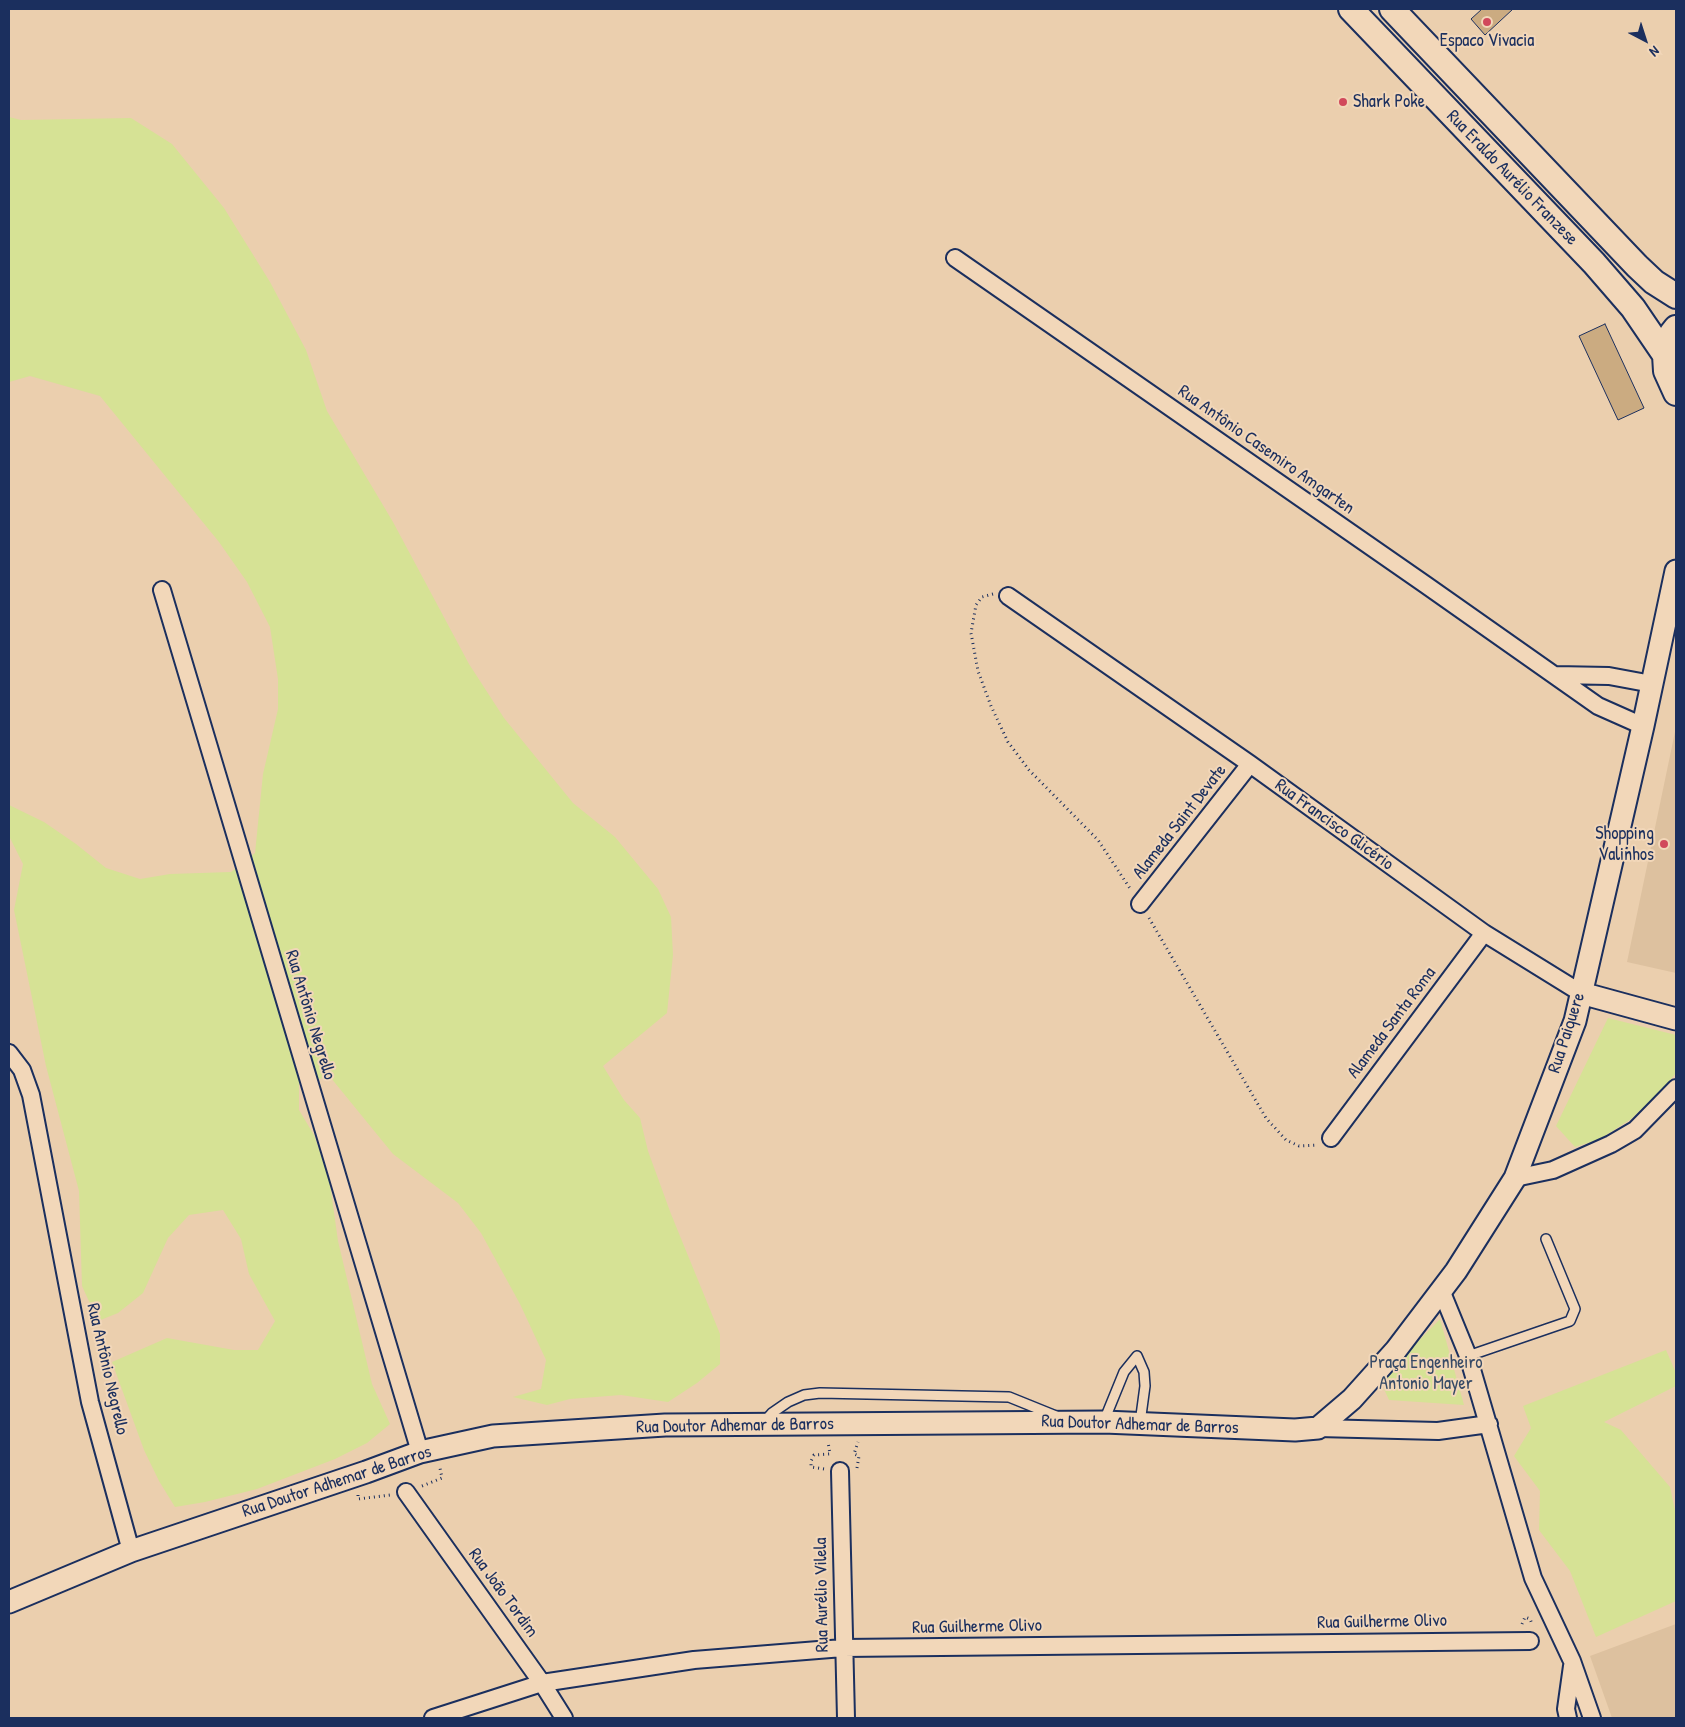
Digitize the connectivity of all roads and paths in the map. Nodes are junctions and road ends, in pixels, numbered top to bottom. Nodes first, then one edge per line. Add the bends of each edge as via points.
1 (1350, 9) edge
2 (1392, 9) edge
3 (955, 258) dead end
4 (1676, 296) edge
5 (1676, 328) edge
6 (1666, 355) junction
7 (1676, 393) edge
8 (1676, 571) edge
9 (162, 590) dead end
10 (1008, 596) joint
11 (1555, 675) junction
12 (1652, 684) junction
13 (1643, 726) junction
14 (1250, 764) junction
15 (1140, 904) junction
16 (1484, 933) junction
17 (1581, 993) junction
18 (1676, 1019) edge
19 (9, 1053) edge
20 (1676, 1088) edge
21 (1331, 1138) joint
22 (1515, 1178) junction
23 (1546, 1239) dead end
24 (1442, 1290) junction
25 (1468, 1356) junction
26 (1068, 1422) junction
27 (1104, 1422) junction
28 (1140, 1423) junction
29 (762, 1424) junction
30 (824, 1424) junction
31 (865, 1424) junction
32 (1489, 1424) junction
33 (1318, 1428) junction
34 (426, 1451) junction
35 (840, 1472) junction
36 (406, 1492) joint
37 (131, 1551) junction
38 (9, 1602) edge
39 (1530, 1641) dead end
40 (843, 1648) junction
41 (1572, 1661) junction
42 (542, 1683) junction
43 (433, 1718) edge
44 (564, 1718) edge
45 (846, 1718) edge
46 (1568, 1718) edge
47 (1592, 1718) edge

1 - 6 main road, Rua Eraldo Aurélio Franzese via 1594,263
2 - 4 main road, Rua Eraldo Aurélio Franzese via 1636,266
3 - 11 street, Rua Antônio Casemiro Amgarten
5 - 6 main road
6 - 7 main road via 1666,371
8 - 12 street, Rua Paiquere
9 - 34 street, Rua Antônio Negrello
10 - 14 street, Rua Francisco Glicério
10 - 15 path via 989,594 982,597 976,605 971,633 978,671 991,706 1018,756 1098,840
11 - 12 street via 1609,676
11 - 13 street, Rua Antônio Casemiro Amgarten via 1598,706
12 - 13 street, Rua Paiquere
13 - 17 street, Rua Paiquere
14 - 15 street, Alameda Saint Devate
14 - 16 street, Rua Francisco Glicério
15 - 21 path via 1266,1118 1286,1140 1299,1146 1312,1147
16 - 17 street, Rua Francisco Glicério
16 - 21 street, Alameda Santa Roma
17 - 18 street, Rua Francisco Glicério
17 - 22 street, Rua Paiquere via 1574,1021
19 - 37 street, Rua Antônio Negrello via 22,1070 31,1095 90,1402
20 - 22 street via 1635,1130 1612,1144 1553,1170
22 - 24 street, Rua Paiquere
23 - 25 lane via 1575,1309 1570,1321
24 - 25 street
24 - 33 street, Rua Paiquere via 1352,1400
25 - 32 street
26 - 27 street, Rua Doutor Adhemar de Barros
26 - 29 lane via 1009,1397 820,1393 788,1402 772,1412
26 - 31 street, Rua Doutor Adhemar de Barros
27 - 28 street, Rua Doutor Adhemar de Barros
27 - 28 lane via 1124,1372 1137,1356 1144,1372 1145,1386
28 - 33 street, Rua Doutor Adhemar de Barros via 1295,1430
29 - 30 street, Rua Doutor Adhemar de Barros
29 - 34 street, Rua Doutor Adhemar de Barros via 665,1425 503,1435
30 - 31 street, Rua Doutor Adhemar de Barros
30 - 35 path via 830,1454 814,1455 811,1467
31 - 35 path via 854,1454 859,1456 858,1468
32 - 33 street, Rua Doutor Adhemar de Barros via 1438,1431
32 - 41 street via 1533,1578
34 - 36 path via 432,1468 440,1467 442,1478
34 - 37 street, Rua Doutor Adhemar de Barros
35 - 40 street, Rua Aurélio Vilela
36 - 42 street, Rua João Tordim
37 - 38 street, Rua Doutor Adhemar de Barros
39 - 40 street, Rua Guilherme Olivo
40 - 42 street, Rua Guilherme Olivo via 694,1660
40 - 45 street, Rua Aurélio Vilela
41 - 46 street via 1566,1709
41 - 47 street
42 - 43 street, Rua Guilherme Olivo
42 - 44 street, Rua João Tordim

